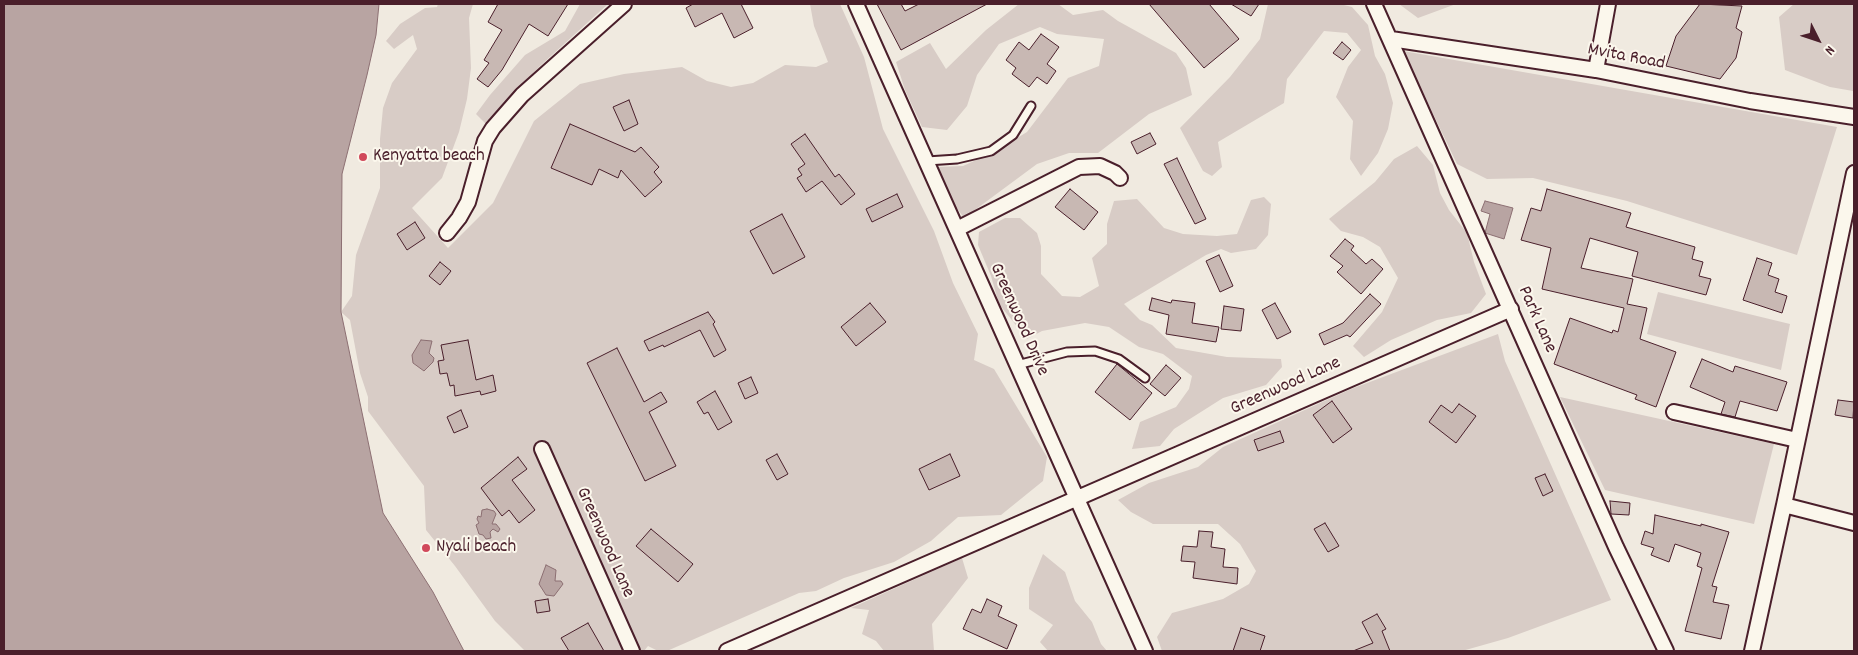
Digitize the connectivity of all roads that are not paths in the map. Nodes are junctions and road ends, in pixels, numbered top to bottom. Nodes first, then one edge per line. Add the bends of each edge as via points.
1 (624, 4) edge
2 (856, 4) edge
3 (1374, 4) edge
4 (1608, 4) edge
5 (1390, 40) junction
6 (1596, 70) junction
7 (1031, 106) dead end
8 (1854, 117) edge
9 (927, 161) junction
10 (1854, 173) edge
11 (1120, 178) dead end
12 (957, 229) junction
13 (447, 233) dead end
14 (1511, 309) junction
15 (1017, 366) junction
16 (1144, 378) dead end
17 (1674, 412) dead end
18 (1798, 440) junction
19 (542, 449) dead end
20 (1077, 500) junction
21 (1784, 505) junction
22 (1854, 523) edge
23 (632, 651) edge
24 (727, 651) edge
25 (1145, 651) edge
26 (1666, 651) edge
27 (1752, 651) edge

1 - 13 street via 522,95 493,128 485,141 468,202
2 - 9 street, Greenwood Drive
3 - 5 street, Park Lane
4 - 6 street
5 - 6 street, Mvita Road
5 - 14 street, Park Lane
6 - 8 street, Mvita Road via 1750,101
7 - 9 lane via 1013,135 991,151 957,159
9 - 12 street, Greenwood Drive
10 - 18 street
11 - 12 street via 1100,166 1079,167
12 - 15 street, Greenwood Drive
14 - 20 street, Greenwood Lane
14 - 26 street, Park Lane via 1612,538
15 - 16 lane via 1068,352 1095,350 1119,359
15 - 20 street, Greenwood Drive
17 - 18 street
18 - 21 street
19 - 23 street, Greenwood Lane
20 - 24 street, Greenwood Lane
20 - 25 street, Greenwood Drive
21 - 22 street
21 - 27 street

